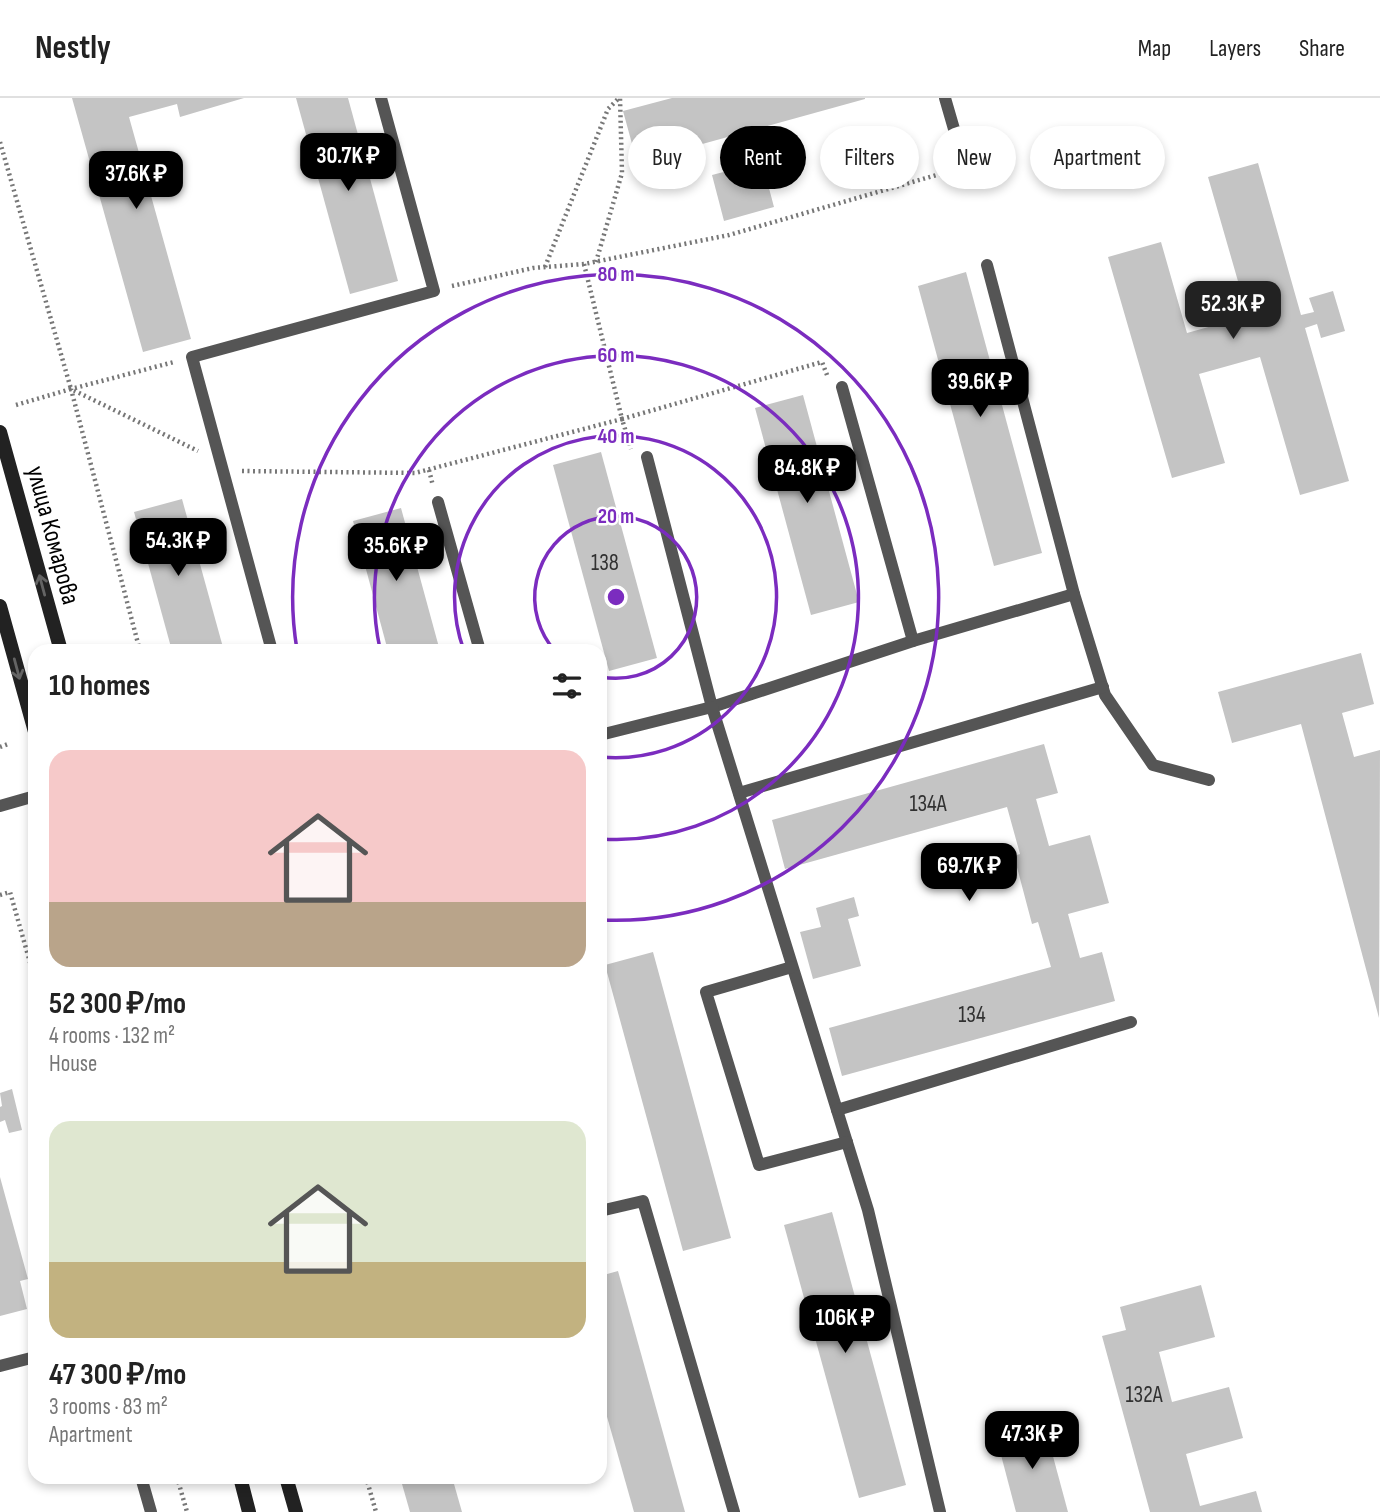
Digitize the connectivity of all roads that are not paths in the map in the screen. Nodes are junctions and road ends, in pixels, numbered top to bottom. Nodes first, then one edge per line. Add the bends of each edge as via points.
1 (381, 98) edge
2 (945, 98) edge
3 (953, 126) edge
4 (987, 265) dead end
5 (842, 387) road end
6 (0, 432) edge
7 (647, 457) road end
8 (438, 502) dead end
9 (1074, 594) junction
10 (1, 614) edge
11 (913, 641) junction
12 (59, 644) edge
13 (270, 644) edge
14 (478, 644) edge
15 (1102, 687) junction
16 (712, 707) junction
17 (28, 708) edge
18 (607, 733) edge
19 (1209, 780) dead end
20 (739, 793) junction
21 (28, 798) edge
22 (0, 806) edge
23 (792, 967) junction
24 (1131, 1022) dead end
25 (837, 1111) junction
26 (847, 1142) junction
27 (607, 1209) edge
28 (28, 1358) edge
29 (0, 1366) edge
30 (143, 1484) edge
31 (242, 1484) edge
32 (288, 1484) edge
33 (151, 1512) edge
34 (249, 1512) edge
35 (296, 1512) edge
36 (734, 1512) edge
37 (940, 1512) edge

1 - 13 lane via 434,290 192,357
2 - 3 lane
4 - 9 lane
5 - 11 lane
12 -> 6 main road, улица Комарова
7 - 16 lane
8 - 14 lane
9 - 11 lane
9 - 15 lane
10 -> 17 main road
11 - 16 lane
15 - 19 lane via 1153,765
15 - 20 lane
16 - 18 lane
16 - 20 lane
20 - 23 lane
21 - 22 lane
23 - 25 lane
23 - 26 lane via 706,992 759,1165
24 - 25 lane
25 - 26 lane
26 - 37 lane via 868,1210
27 - 36 lane via 643,1201
28 - 29 lane
30 - 33 lane
31 - 34 main road
32 - 35 main road

